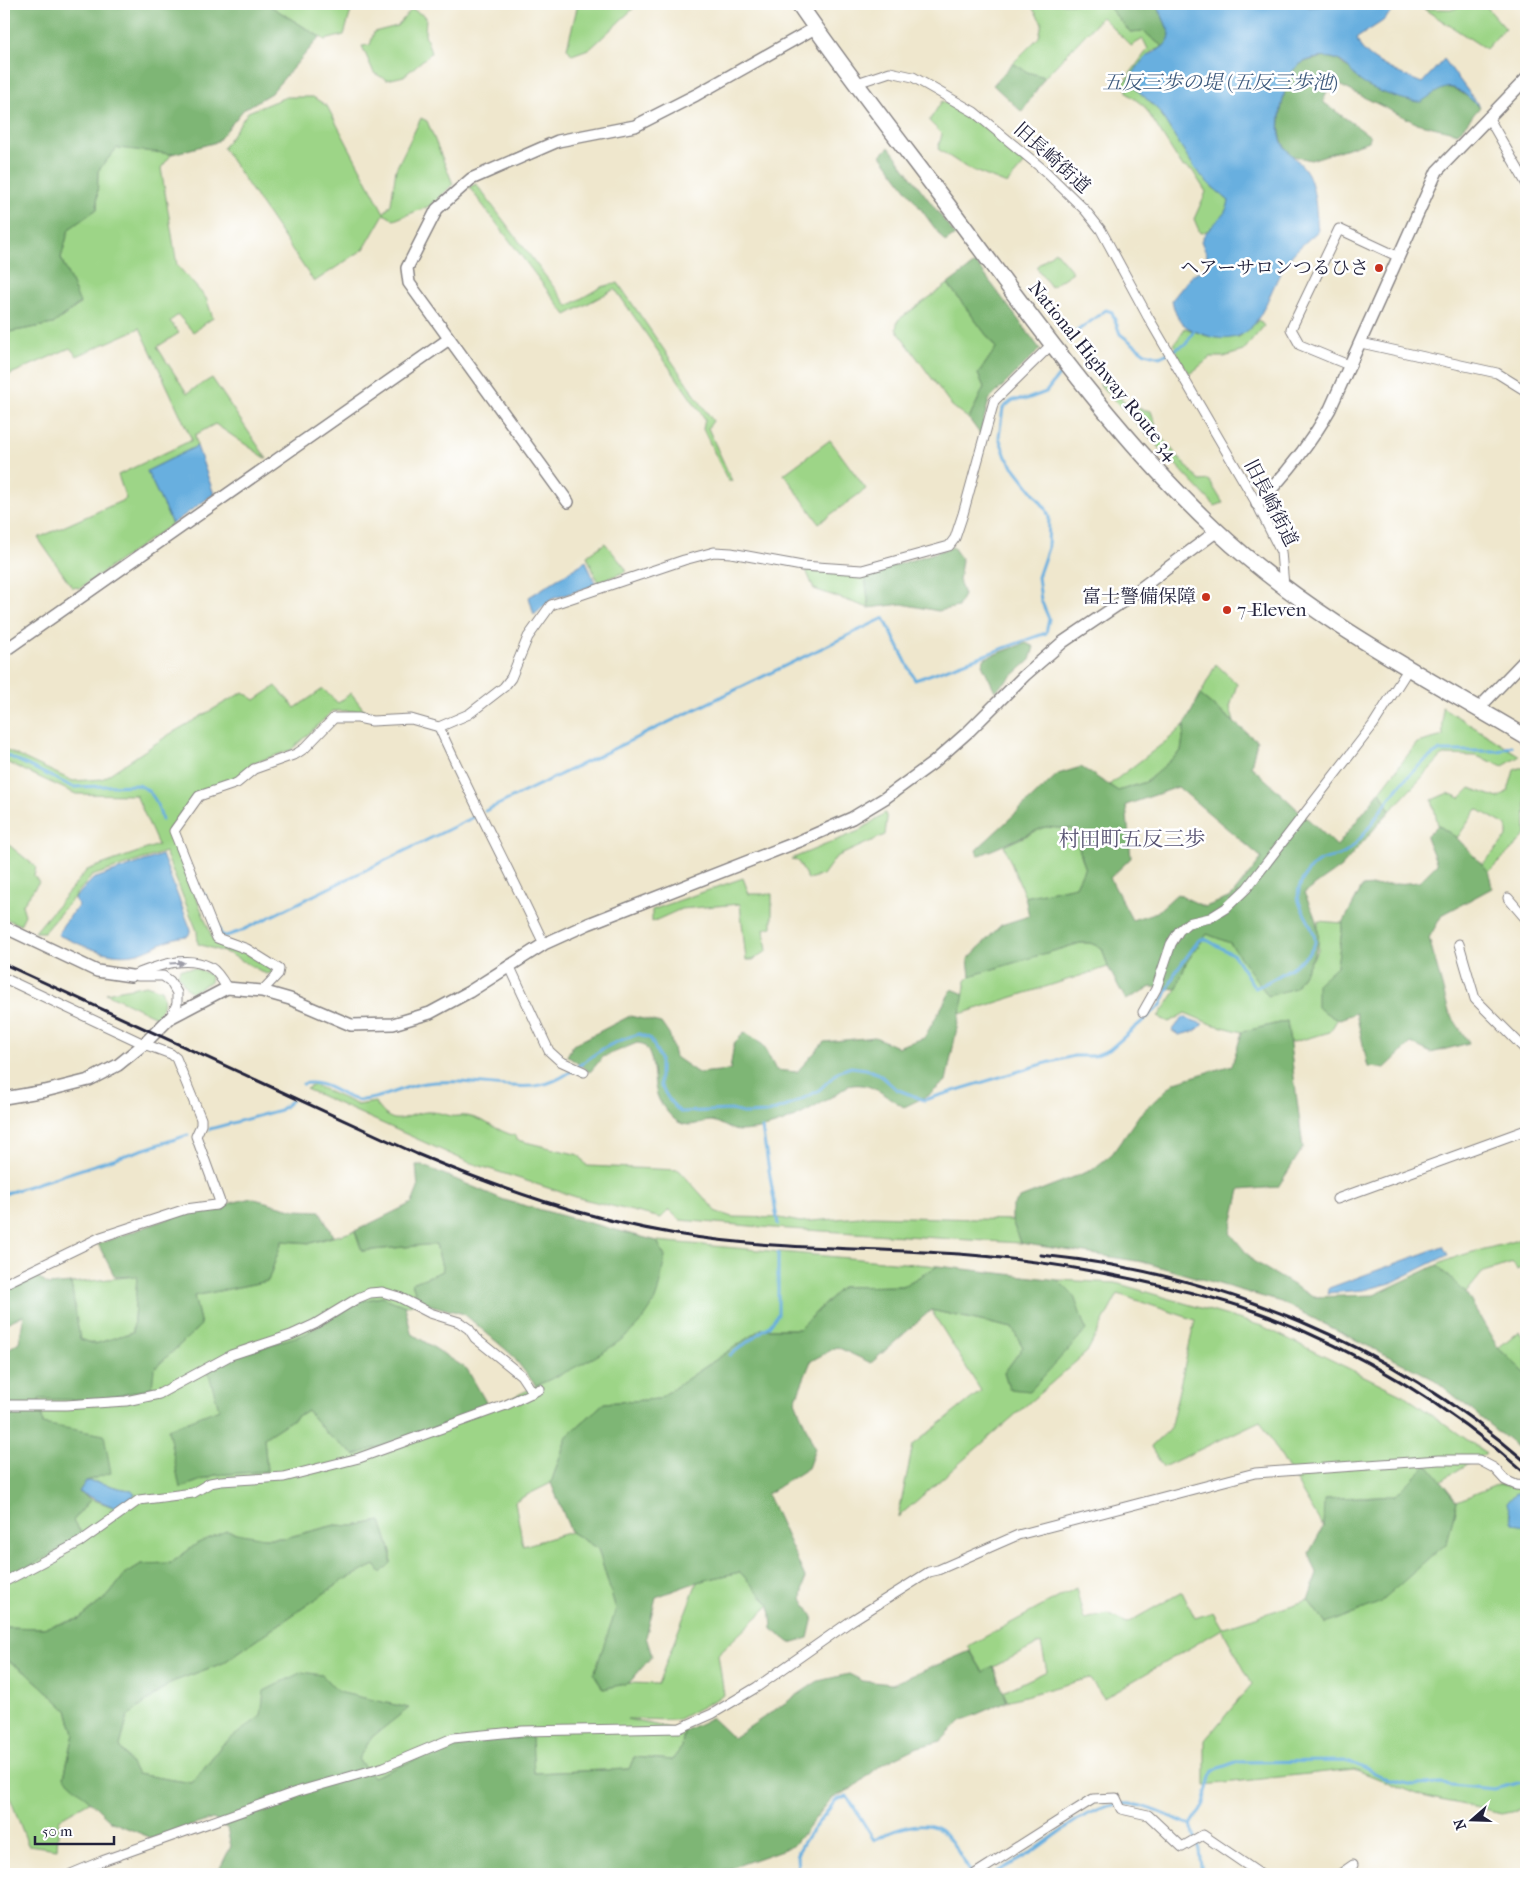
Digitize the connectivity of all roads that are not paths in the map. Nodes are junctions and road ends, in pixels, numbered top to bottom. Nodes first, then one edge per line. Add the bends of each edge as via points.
1 (799, 4) edge
2 (815, 28) junction
3 (1526, 79) edge
4 (857, 83) junction
5 (1488, 117) junction
6 (1526, 183) edge
7 (1399, 256) junction
8 (449, 339) junction
9 (1361, 342) junction
10 (1052, 344) junction
11 (1351, 366) junction
12 (1526, 391) edge
13 (568, 502) dead end
14 (1256, 504) junction
15 (1217, 531) junction
16 (1284, 586) junction
17 (4, 650) edge
18 (1526, 659) edge
19 (1409, 668) junction
20 (1478, 708) junction
21 (439, 727) junction
22 (1526, 737) edge
23 (1508, 898) dead end
24 (1526, 919) edge
25 (4, 927) edge
26 (544, 944) junction
27 (1459, 944) dead end
28 (509, 965) junction
29 (131, 976) junction
30 (4, 978) edge
31 (227, 988) junction
32 (262, 991) junction
33 (1143, 1012) dead end
34 (170, 1018) junction
35 (144, 1044) junction
36 (1526, 1050) edge
37 (584, 1072) dead end
38 (4, 1098) edge
39 (1526, 1130) edge
40 (1337, 1200) dead end
41 (4, 1284) edge
42 (4, 1405) edge
43 (1526, 1486) edge
44 (4, 1582) edge
45 (1353, 1865) dead end
46 (72, 1874) edge
47 (975, 1874) edge
48 (1260, 1874) edge
49 (1340, 1874) edge

1 - 2 highway, National Highway Route 34
2 - 4 highway, National Highway Route 34
2 - 8 street via 635,126 558,141 471,179 437,209 407,268 409,283
3 - 5 street
4 - 10 highway, National Highway Route 34
4 - 14 street, 旧長崎街道 via 890,72 913,77 974,112 1072,197 1101,230
5 - 6 street
5 - 7 street via 1437,171
7 - 9 street
7 - 11 street via 1339,229 1291,330 1300,345
8 - 13 street
8 - 17 street
9 - 11 street
9 - 12 street via 1497,373
10 - 15 highway, National Highway Route 34 via 1134,447
10 - 21 street via 994,401 963,514 949,546 878,566 847,571 714,552 560,601 551,605 534,626 504,687 469,714
11 - 14 street via 1310,444 1286,476
14 - 16 street, 旧長崎街道 via 1281,552
15 - 16 highway, National Highway Route 34
15 - 26 street via 1063,642 969,731 885,798 852,818 800,841
16 - 19 highway, National Highway Route 34 via 1335,624
18 - 20 street
19 - 20 highway, National Highway Route 34
19 - 33 street via 1373,725 1247,888 1226,908 1210,918 1188,923 1179,931 1171,944 1164,972
20 - 22 highway, National Highway Route 34
21 - 26 street
21 - 32 street via 410,719 334,718 306,748 296,754 254,769 237,783 199,796 175,828 217,938 248,949 279,969
23 - 24 street
25 - 29 street via 97,971
26 - 28 street
27 - 36 street via 1476,999
28 - 32 street via 430,1014 377,1026 351,1025 290,999
28 - 37 street via 549,1051 560,1061
29 -> 31 street via 162,964 190,962 210,967
29 - 34 street via 162,976 170,981 177,993 177,1004
30 - 35 street
31 - 32 street
31 - 34 street
34 - 35 street
35 - 38 street via 118,1065 89,1080 45,1092
35 - 41 street via 176,1058 201,1119 202,1126 196,1136 220,1202 186,1209 101,1237
39 - 40 street
42 - 44 street via 126,1401 159,1394 231,1355 291,1336 358,1298 382,1292 459,1322 537,1391 418,1439 351,1461 284,1477 215,1482 193,1493 139,1500 80,1542
43 - 46 street via 1505,1480 1494,1468 1479,1460 1439,1460 1255,1473 1088,1516 1018,1535 928,1572 757,1687 712,1714 680,1728 523,1731 453,1738 409,1758 296,1792
45 - 49 street
47 - 48 street via 1093,1799 1116,1798 1121,1809 1148,1815 1182,1847 1203,1836

